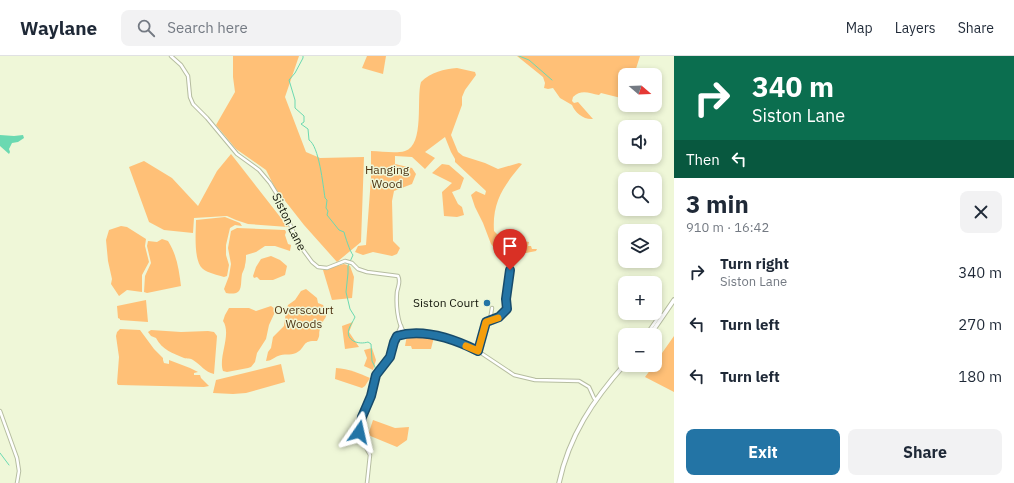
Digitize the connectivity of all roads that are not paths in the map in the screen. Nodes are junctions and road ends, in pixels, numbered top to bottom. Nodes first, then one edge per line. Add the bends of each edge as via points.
1 (171, 56) edge
2 (510, 270) dead end
3 (674, 300) edge
4 (492, 308) dead end
5 (664, 316) junction
6 (490, 320) junction
7 (401, 326) junction
8 (651, 328) edge
9 (655, 328) edge
10 (407, 333) junction
11 (397, 336) junction
12 (478, 351) junction
13 (618, 372) edge
14 (597, 398) junction
15 (0, 411) edge
16 (17, 483) edge
17 (367, 483) edge
18 (559, 483) edge

1 - 7 street, Siston Lane via 188,76 193,104 237,154 259,170 270,183 298,243 312,262 318,267 327,268 349,262 367,272 398,276 397,301
2 - 6 street via 507,309 499,317
3 - 5 main road
4 - 6 street
5 - 8 street via 660,315
5 - 9 main road
6 - 12 street via 486,322
7 - 10 street
7 - 11 street
10 - 11 street
10 - 12 street via 445,337
11 - 17 street via 390,357 376,375 360,425 360,438 370,455
12 - 14 street via 514,375 539,380 579,380 586,384 594,398
13 - 14 main road
14 - 18 main road via 571,443
15 - 16 street via 17,458

